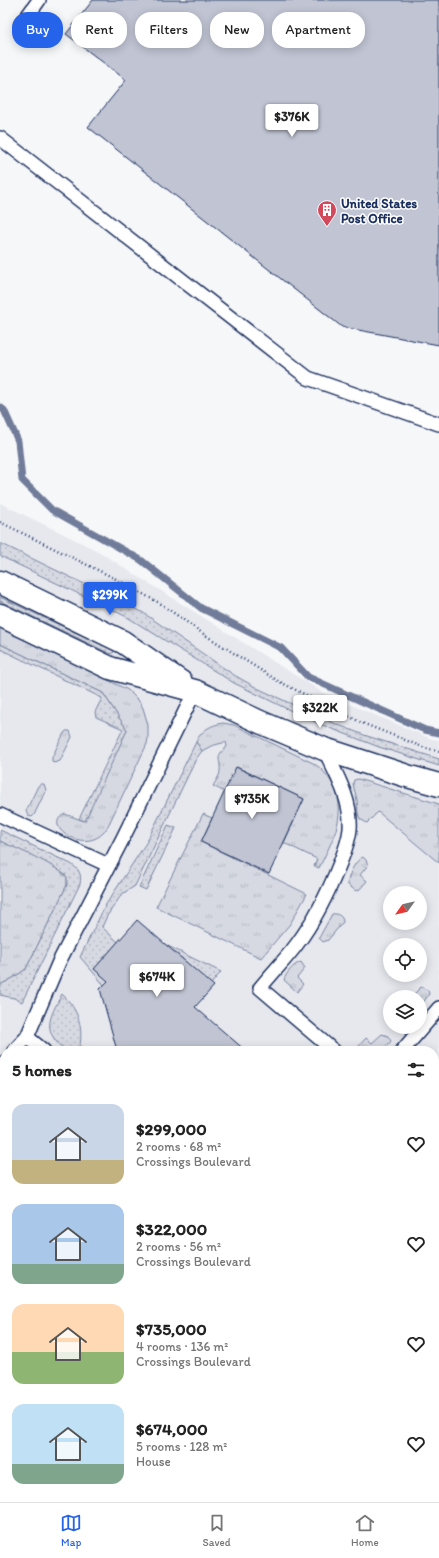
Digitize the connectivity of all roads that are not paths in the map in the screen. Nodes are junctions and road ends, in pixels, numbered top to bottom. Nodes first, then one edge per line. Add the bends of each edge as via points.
1 (39, 0) edge
2 (30, 12) edge
3 (0, 138) edge
4 (439, 424) edge
5 (0, 582) edge
6 (0, 615) edge
7 (195, 692) junction
8 (324, 749) junction
9 (439, 785) edge
10 (0, 815) edge
11 (108, 865) junction
12 (439, 1008) edge
13 (27, 1037) junction
14 (19, 1046) edge
15 (38, 1046) edge
16 (328, 1046) edge
17 (406, 1046) edge

1 - 2 lane
3 - 4 lane via 308,378
5 - 7 street via 123,642
6 - 7 street via 110,668
7 - 8 street
7 - 11 lane
8 - 9 street
8 - 16 lane via 348,804 350,829 345,850 315,916 297,944 260,988
10 - 11 lane
11 - 13 lane via 59,962
12 - 17 lane
13 - 14 lane
13 - 15 lane

